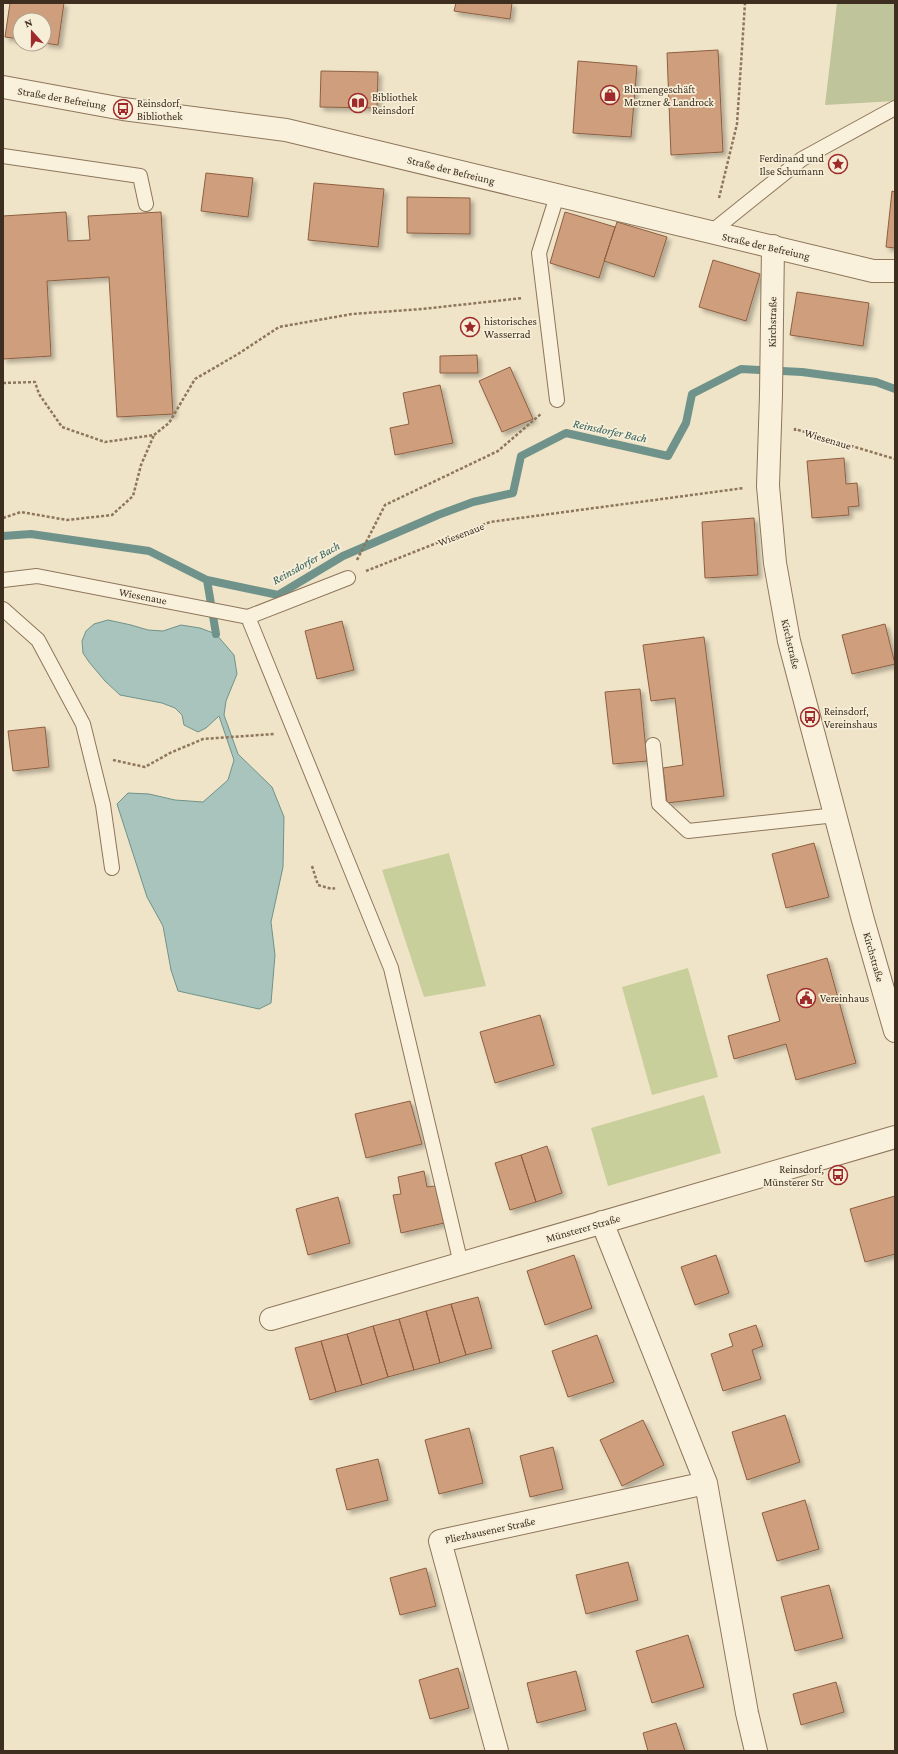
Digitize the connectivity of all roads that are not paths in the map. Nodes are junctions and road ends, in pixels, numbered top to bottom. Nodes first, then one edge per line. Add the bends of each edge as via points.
1 (3, 87) edge
2 (895, 108) edge
3 (3, 156) edge
4 (557, 196) junction
5 (146, 204) dead end
6 (710, 233) junction
7 (773, 246) junction
8 (895, 271) edge
9 (557, 400) road end
10 (348, 578) road end
11 (3, 580) edge
12 (3, 609) edge
13 (248, 617) junction
14 (653, 745) dead end
15 (836, 815) junction
16 (112, 868) dead end
17 (895, 1031) edge
18 (895, 1137) edge
19 (602, 1222) junction
20 (461, 1264) junction
21 (271, 1319) dead end
22 (706, 1483) junction
23 (498, 1751) edge
24 (756, 1751) edge

1 - 4 street, Straße der Befreiung via 123,109 286,130
2 - 6 lane via 802,159
3 - 5 lane via 140,176
4 - 6 street, Straße der Befreiung
4 - 9 lane via 539,253
6 - 7 street, Straße der Befreiung
7 - 8 street, Straße der Befreiung via 873,271
7 - 15 street, Kirchstraße via 768,486 775,563 789,641
10 - 13 lane
11 - 13 lane, Wiesenaue via 37,576
12 - 16 lane via 38,640 83,724 103,806
13 - 20 lane via 391,968
14 - 15 lane via 659,804 688,831
15 - 17 street, Kirchstraße
18 - 19 street, Münsterer Straße
19 - 20 street, Münsterer Straße
19 - 22 street
20 - 21 street, Münsterer Straße
22 - 23 street, Pliezhausener Straße via 440,1541
22 - 24 street

